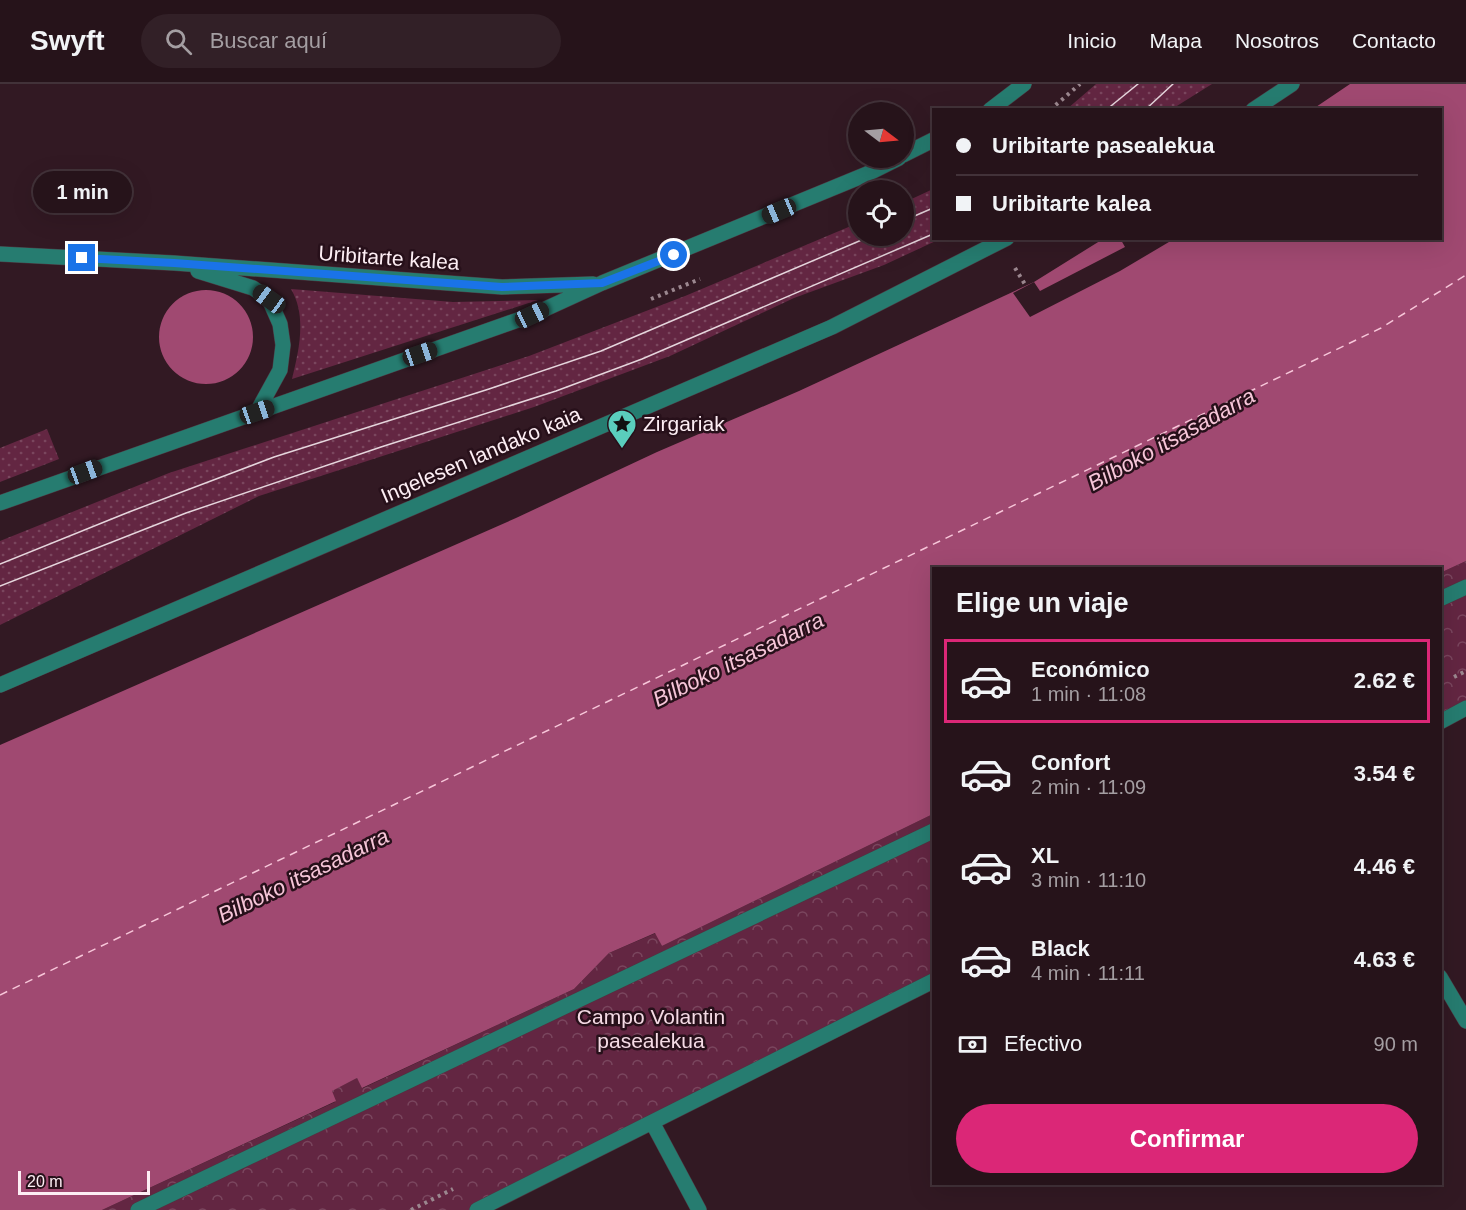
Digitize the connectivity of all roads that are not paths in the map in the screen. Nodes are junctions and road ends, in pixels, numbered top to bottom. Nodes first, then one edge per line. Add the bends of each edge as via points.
1 (1024, 84) edge
2 (1292, 84) edge
3 (993, 108) edge
4 (1256, 108) edge
5 (932, 141) edge
6 (914, 150) edge
7 (878, 168) edge
8 (1002, 240) edge
9 (0, 254) edge
10 (174, 263) junction
11 (602, 283) junction
12 (257, 412) junction
13 (0, 503) edge
14 (1466, 587) edge
15 (1442, 597) edge
16 (0, 685) edge
17 (1466, 708) edge
18 (1442, 721) edge
19 (932, 831) edge
20 (1442, 980) edge
21 (932, 982) edge
22 (1466, 1021) edge
23 (652, 1122) junction
24 (138, 1210) edge
25 (477, 1210) edge
26 (699, 1210) edge

1 - 3 street
2 - 4 street
5 - 6 street
7 - 11 street
8 - 16 street, Ingelesen landako kaia via 832,327
9 - 10 street, Uribitarte kalea
10 - 11 street, Uribitarte kalea via 502,287
10 - 12 street, Uribitarte kalea via 253,288 269,299 280,324 283,345 280,370
11 - 12 street via 532,315
12 - 13 street
14 - 15 street
17 - 18 street
19 - 24 street
20 - 22 street
21 - 23 street
23 - 25 street
23 - 26 street

